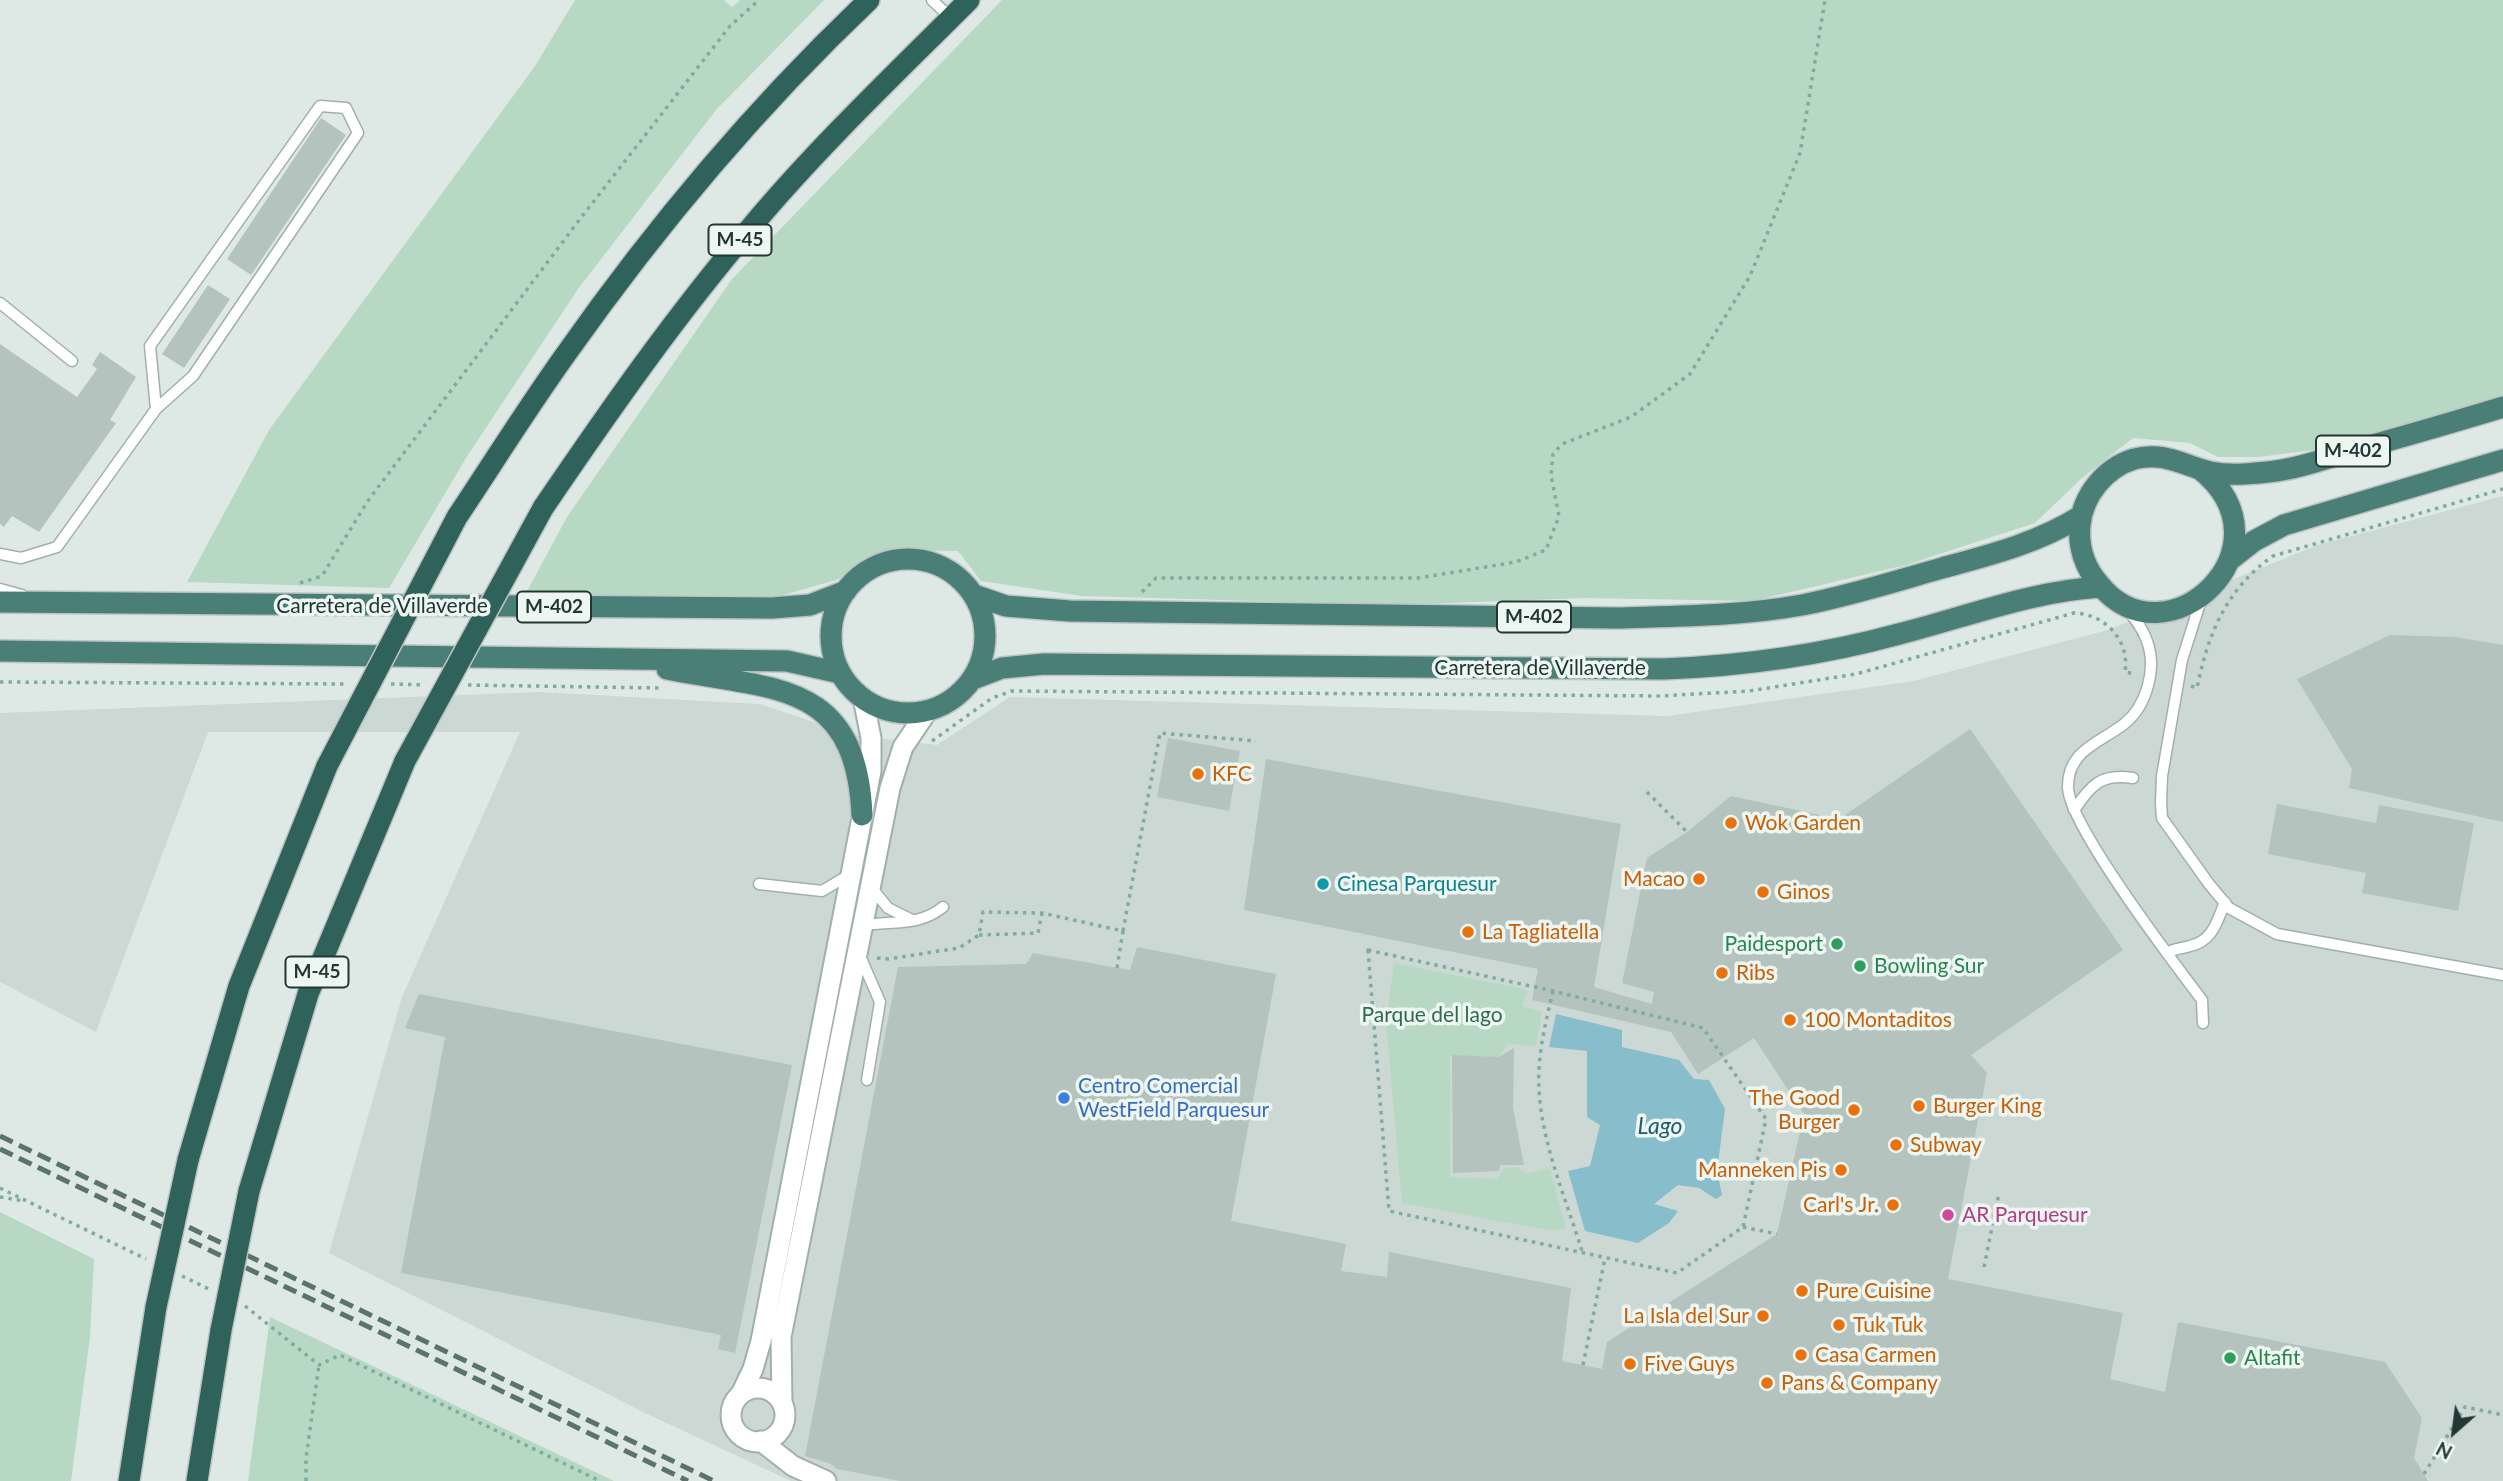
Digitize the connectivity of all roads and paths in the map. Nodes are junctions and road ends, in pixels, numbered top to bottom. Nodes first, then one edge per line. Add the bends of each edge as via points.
1 (759, 0) edge
2 (861, 0) edge
3 (869, 0) edge
4 (932, 0) edge
5 (969, 0) edge
6 (1825, 0) edge
7 (951, 19) junction
8 (830, 37) junction
9 (0, 303) edge
10 (72, 361) dead end
11 (2503, 407) edge
12 (156, 409) junction
13 (2503, 460) edge
14 (2200, 469) junction
15 (2503, 489) edge
16 (2081, 516) junction
17 (0, 554) edge
18 (2231, 559) junction
19 (290, 586) dead end
20 (2101, 587) junction
21 (0, 589) edge
22 (846, 591) junction
23 (974, 595) junction
24 (2202, 597) junction
25 (0, 602) edge
26 (46, 602) junction
27 (2125, 606) junction
28 (1121, 611) junction
29 (0, 654) edge
30 (613, 659) junction
31 (840, 673) junction
32 (973, 678) junction
33 (2197, 688) dead end
34 (863, 698) junction
35 (928, 710) junction
36 (1256, 741) dead end
37 (2133, 778) dead end
38 (1647, 792) dead end
39 (2074, 810) junction
40 (862, 815) junction
41 (1687, 832) dead end
42 (852, 872) junction
43 (759, 884) dead end
44 (871, 887) junction
45 (2225, 902) junction
46 (943, 906) dead end
47 (1042, 913) junction
48 (916, 922) junction
49 (865, 925) junction
50 (1123, 931) junction
51 (979, 935) junction
52 (2167, 953) junction
53 (859, 954) junction
54 (1117, 968) dead end
55 (2473, 968) junction
56 (2503, 975) edge
57 (2503, 981) edge
58 (1553, 991) junction
59 (2203, 1023) dead end
60 (867, 1080) dead end
61 (0, 1188) edge
62 (1999, 1193) dead end
63 (0, 1197) edge
64 (29, 1202) junction
65 (1743, 1227) junction
66 (1777, 1234) dead end
67 (1582, 1252) junction
68 (1605, 1258) junction
69 (152, 1262) dead end
70 (1984, 1267) dead end
71 (177, 1274) dead end
72 (214, 1292) dead end
73 (239, 1303) dead end
74 (319, 1365) junction
75 (1583, 1365) dead end
76 (741, 1394) junction
77 (782, 1403) junction
78 (2503, 1415) edge
79 (761, 1441) junction
80 (2424, 1475) dead end
81 (129, 1481) edge
82 (197, 1481) edge
83 (306, 1481) edge
84 (600, 1481) edge
85 (826, 1481) edge

1 - 19 path via 730,26 580,219 367,502 322,576
2 - 8 highway
3 - 8 highway
4 - 7 lane
5 - 7 highway, M-45
6 - 28 path via 1800,153 1750,276 1690,374 1631,417 1562,444 1553,454 1551,475 1559,516 1546,550 1516,562 1418,578 1156,578
7 - 82 highway, M-45, bridge via 752,225 631,377 543,508 405,761 308,994 249,1191 220,1330
8 - 81 highway, bridge via 646,247 566,354 457,517 327,766 239,986 188,1160 156,1307
9 - 10 lane
11 - 14 highway, M-402 via 2288,469 2228,475
12 - 12 lane via 150,346 320,106 346,108 358,133 193,376
12 - 17 lane via 57,547 21,558
13 - 18 highway, M-402 via 2284,525
14 - 16 highway via 2157,456 2124,463 2097,483
14 - 18 highway via 2221,491 2230,509
15 - 33 path via 2273,556 2245,580 2218,617
16 - 20 highway via 2082,554
16 - 28 highway, M-402 via 2005,551 1823,601 1750,612 1616,618
18 - 24 highway via 2223,576
20 - 27 highway
20 - 32 highway, Carretera de Villaverde via 2058,589 1863,644 1734,665 1639,669 1044,664 1002,668
21 - 26 lane
22 - 23 highway, M-402 via 873,567 911,559 949,571
22 - 26 highway, Carretera de Villaverde / M-402 via 820,602 785,608
22 - 31 highway via 834,614 831,634
23 - 28 highway, M-402 via 1034,610
23 - 32 highway via 984,641
24 - 27 highway via 2159,611
24 - 45 lane via 2185,645 2174,703 2162,776 2162,818
25 - 26 highway, Carretera de Villaverde / M-402
27 - 39 lane via 2148,642 2147,689 2133,715 2090,744 2077,759 2069,778
29 - 30 highway
30 - 31 highway via 787,661
30 - 40 highway via 772,687 812,702 830,718 850,751
31 - 34 highway
32 - 35 highway via 950,701
34 - 35 highway via 898,712
34 - 40 street via 872,761
35 - 44 street via 907,738 896,767
36 - 50 path via 1160,733
37 - 39 lane via 2112,775 2091,786
38 - 41 path
39 - 52 lane
40 - 42 street
42 - 43 lane via 822,891
42 - 76 street via 761,1341
44 - 48 lane via 888,908
44 - 49 street
45 - 52 lane via 2210,935 2193,946
45 - 55 lane via 2277,934
46 - 48 lane
47 - 50 path
47 - 51 path via 1038,933
47 - 51 path via 984,912
48 - 49 lane
49 - 53 street
50 - 54 path
51 - 53 path via 959,948 888,960
52 - 59 lane via 2202,1000
53 - 60 lane via 880,1002
53 - 77 street via 781,1337
55 - 56 lane
55 - 57 lane
58 - 65 path via 1703,1028 1766,1119
58 - 67 path via 1538,1087 1545,1131
58 - 67 path via 1368,950 1389,1211
61 - 64 path
62 - 70 path
63 - 64 path
64 - 69 path
65 - 66 path
65 - 68 path via 1677,1273
67 - 68 path
68 - 75 path
71 - 72 path
73 - 74 path
74 - 83 path
74 - 84 path via 340,1355
76 - 77 street via 762,1389
76 - 79 street via 732,1410 735,1429 746,1439
77 - 79 street via 785,1412 780,1428
78 - 80 path via 2465,1407
79 - 85 street via 793,1466

